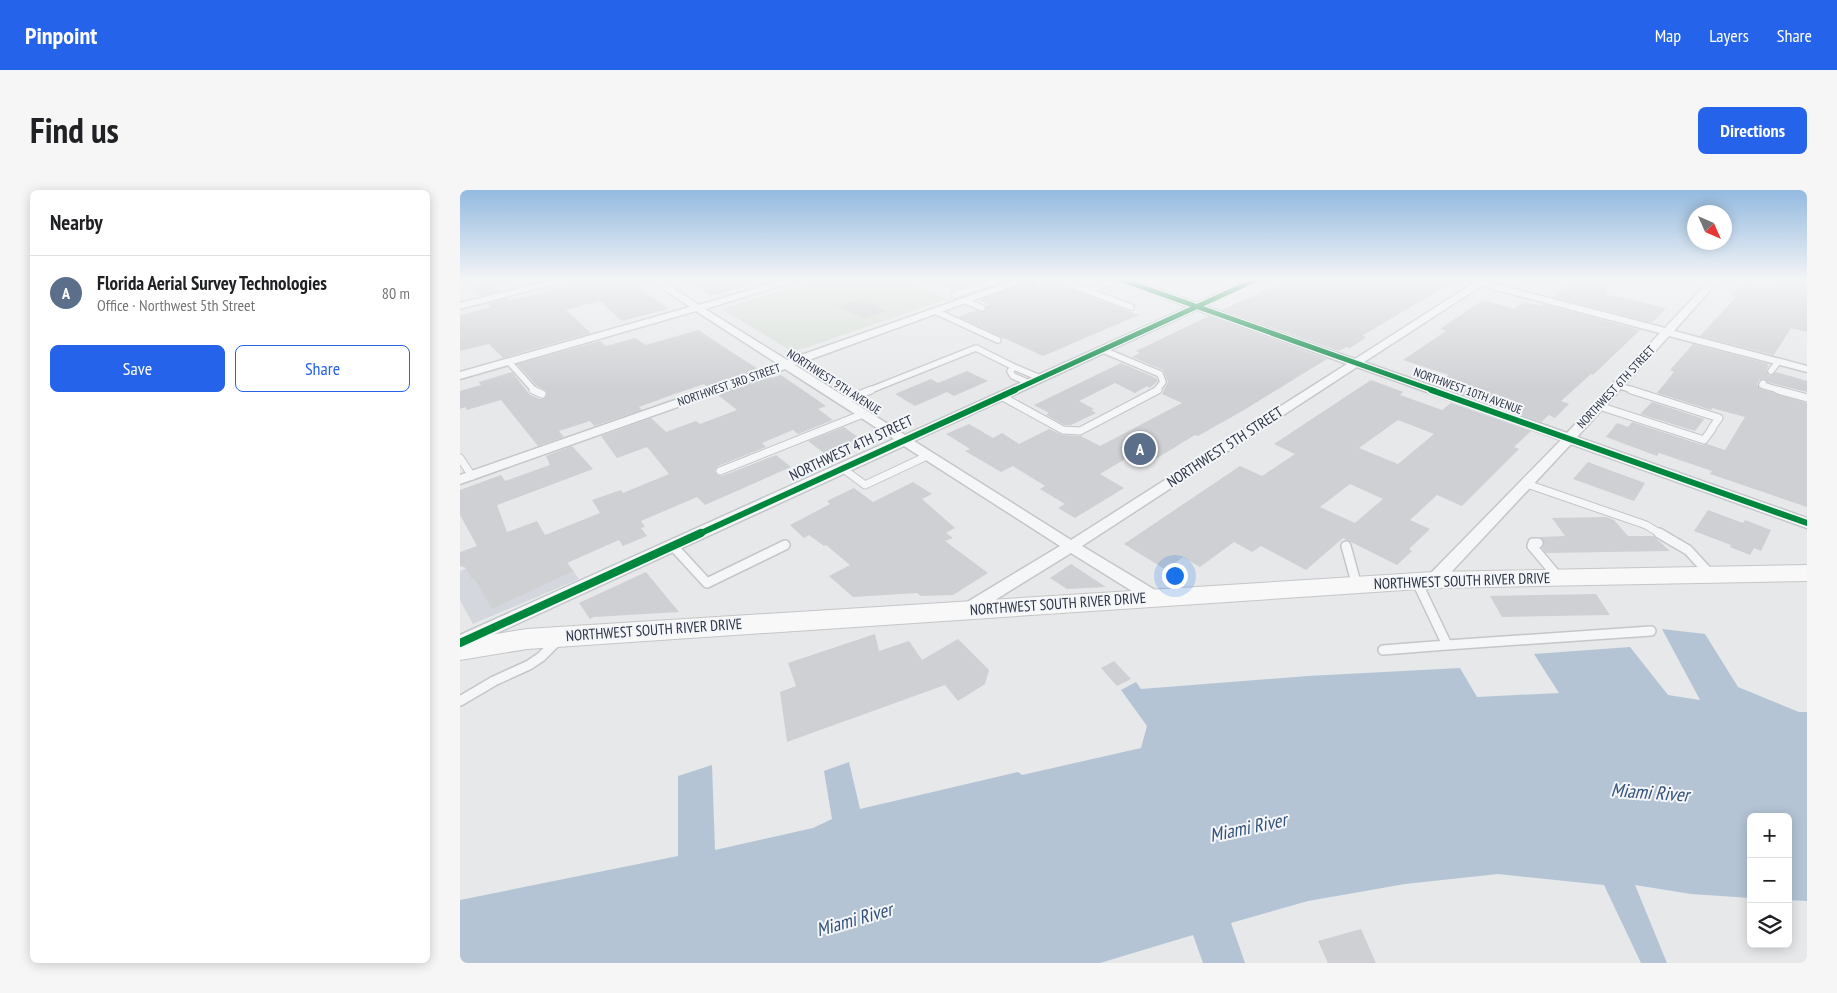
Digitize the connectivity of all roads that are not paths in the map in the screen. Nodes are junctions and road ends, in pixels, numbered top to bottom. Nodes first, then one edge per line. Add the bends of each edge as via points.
1 (671, 316) edge
2 (711, 316) edge
3 (925, 316) edge
4 (946, 316) edge
5 (1177, 316) edge
6 (1223, 316) edge
7 (1425, 316) edge
8 (1609, 316) edge
9 (1683, 316) edge
10 (1668, 332) junction
11 (998, 340) dead end
12 (1102, 350) junction
13 (509, 362) junction
14 (1778, 362) junction
15 (1355, 363) junction
16 (787, 365) junction
17 (1014, 367) junction
18 (1807, 370) edge
19 (1771, 371) dead end
20 (460, 376) edge
21 (1034, 380) junction
22 (1763, 383) dead end
23 (1617, 385) junction
24 (542, 394) dead end
25 (1001, 396) junction
26 (1807, 398) edge
27 (843, 401) junction
28 (1599, 406) junction
29 (863, 414) junction
30 (1568, 439) junction
31 (904, 440) junction
32 (928, 455) junction
33 (460, 458) edge
34 (842, 468) junction
35 (720, 470) dead end
36 (472, 476) junction
37 (460, 480) edge
38 (1527, 484) junction
39 (1807, 523) edge
40 (1660, 540) dead end
41 (1670, 540) junction
42 (1538, 542) dead end
43 (785, 545) dead end
44 (672, 546) junction
45 (1070, 546) junction
46 (1346, 546) dead end
47 (1807, 573) edge
48 (1710, 574) junction
49 (1558, 578) junction
50 (1426, 581) junction
51 (1357, 586) junction
52 (1154, 597) junction
53 (965, 611) junction
54 (1651, 631) dead end
55 (562, 637) junction
56 (460, 643) edge
57 (1447, 645) junction
58 (460, 650) edge
59 (1383, 650) dead end
60 (460, 701) edge

1 - 13 street
2 - 16 street, NORTHWEST 9TH AVENUE
3 - 16 street, NORTHWEST 3RD STREET
4 - 11 lane
5 - 12 street, NORTHWEST 4TH STREET
6 - 15 street, NORTHWEST 10TH AVENUE
7 - 15 street, NORTHWEST 5TH STREET
8 - 10 street
9 - 10 street, NORTHWEST 6TH STREET
10 - 14 street
10 - 23 street, NORTHWEST 6TH STREET
12 - 21 street, NORTHWEST 4TH STREET
12 - 25 lane via 1160,374 1163,382 1158,390 1073,432 1063,430
13 - 20 street
13 - 24 lane via 533,390
14 - 18 street
14 - 19 lane
15 - 30 street, NORTHWEST 10TH AVENUE
15 - 45 street, NORTHWEST 5TH STREET
16 - 27 street, NORTHWEST 9TH AVENUE
16 - 36 street, NORTHWEST 3RD STREET
17 - 21 lane
17 - 21 lane via 1010,374
17 - 27 lane via 976,348
21 - 25 street, NORTHWEST 4TH STREET
22 - 26 lane
23 - 28 street, NORTHWEST 6TH STREET
23 - 28 lane via 1719,418 1704,440
25 - 31 street, NORTHWEST 4TH STREET
27 - 29 street, NORTHWEST 9TH AVENUE
28 - 30 street, NORTHWEST 6TH STREET
29 - 31 street, NORTHWEST 9TH AVENUE
29 - 35 lane
30 - 38 street, NORTHWEST 6TH STREET
30 - 39 street, NORTHWEST 10TH AVENUE
31 - 32 street, NORTHWEST 9TH AVENUE
31 - 34 street, NORTHWEST 4TH STREET
32 - 34 lane via 865,485
32 - 45 street, NORTHWEST 9TH AVENUE
33 - 36 lane
34 - 44 street, NORTHWEST 4TH STREET
36 - 37 street, NORTHWEST 3RD STREET
38 - 41 lane via 1646,525
38 - 50 street, NORTHWEST 6TH STREET
40 - 41 lane
41 - 48 lane via 1688,550
42 - 49 lane via 1532,546
43 - 44 lane via 707,583
44 - 56 street, NORTHWEST 4TH STREET
45 - 52 street, NORTHWEST 9TH AVENUE
45 - 53 street, NORTHWEST 5TH STREET
46 - 51 lane
47 - 48 main road, NORTHWEST SOUTH RIVER DRIVE
48 - 49 main road, NORTHWEST SOUTH RIVER DRIVE
49 - 50 main road, NORTHWEST SOUTH RIVER DRIVE
50 - 51 main road, NORTHWEST SOUTH RIVER DRIVE
50 - 57 lane
51 - 52 main road, NORTHWEST SOUTH RIVER DRIVE
52 - 53 main road, NORTHWEST SOUTH RIVER DRIVE
53 - 55 main road, NORTHWEST SOUTH RIVER DRIVE
54 - 57 lane
55 - 58 main road, NORTHWEST SOUTH RIVER DRIVE
55 - 60 lane via 541,657
57 - 59 lane

